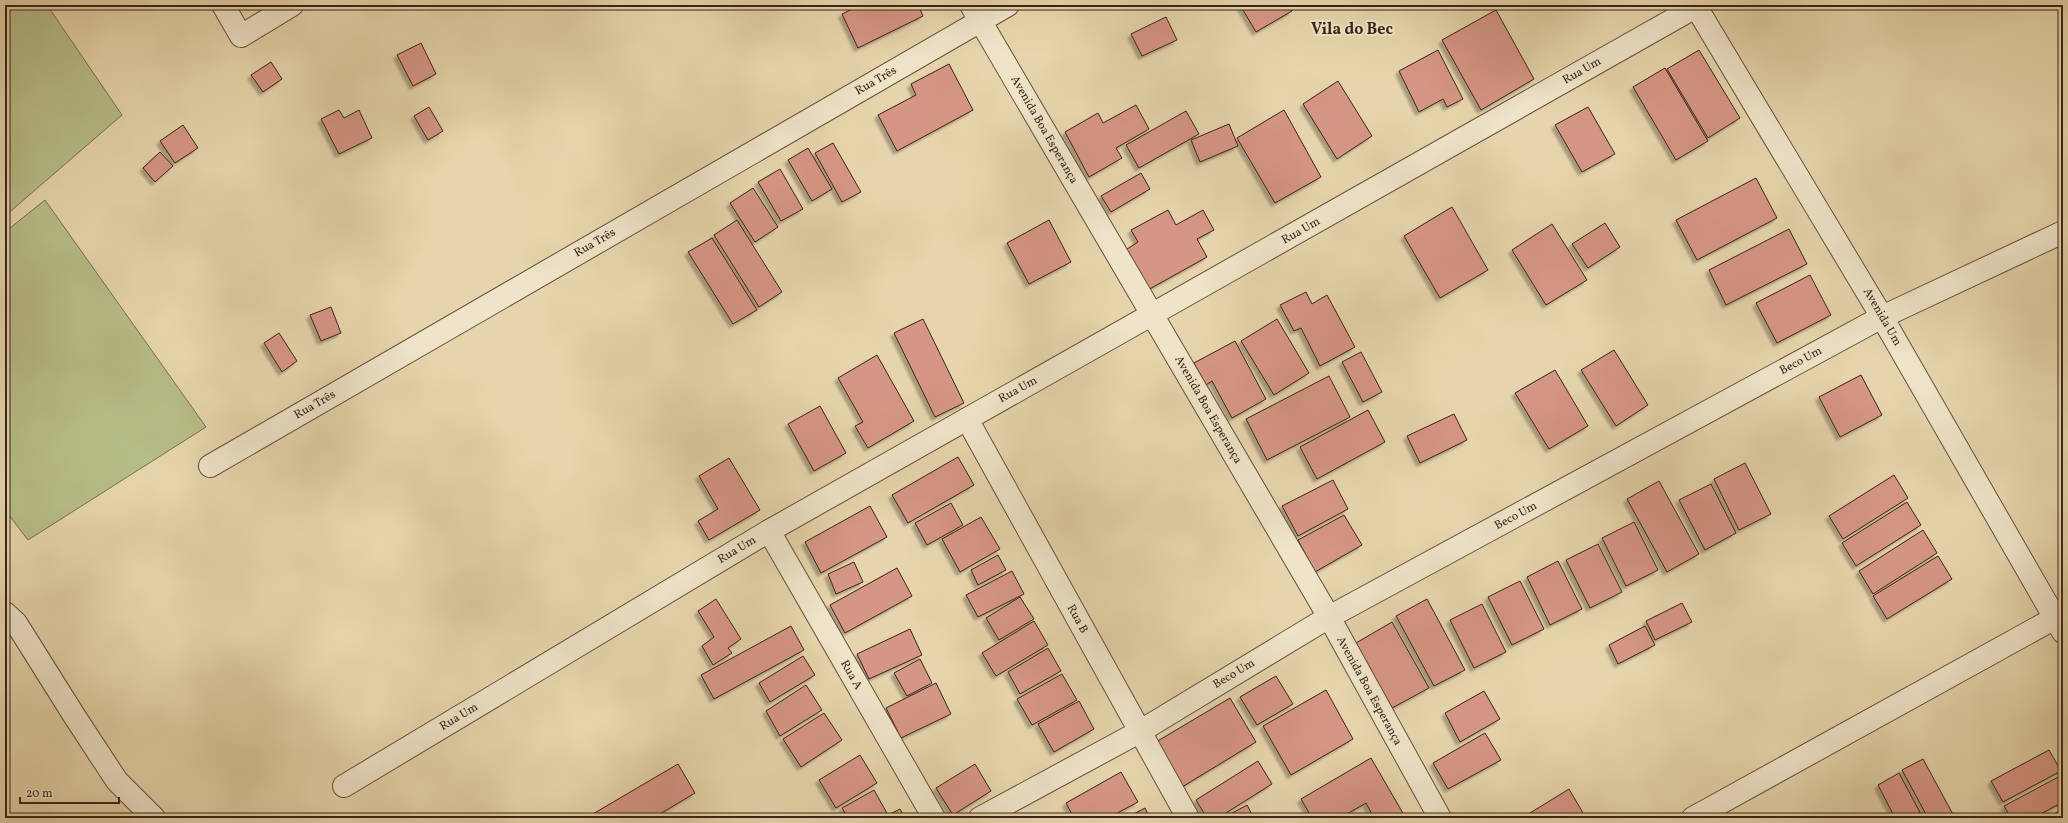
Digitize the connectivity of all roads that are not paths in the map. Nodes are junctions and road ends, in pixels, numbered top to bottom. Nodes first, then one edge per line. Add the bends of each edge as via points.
1 (222, 5) edge
2 (292, 5) edge
3 (1008, 5) edge
4 (1697, 6) edge
5 (975, 13) edge
6 (2063, 232) edge
7 (1153, 315) junction
8 (1882, 317) junction
9 (967, 419) junction
10 (210, 466) dead end
11 (769, 531) junction
12 (5, 613) edge
13 (1328, 617) junction
14 (2059, 625) edge
15 (1139, 732) junction
16 (344, 786) dead end
17 (154, 818) edge
18 (934, 818) edge
19 (980, 818) edge
20 (1188, 818) edge
21 (1440, 818) edge
22 (1693, 818) edge

1 - 2 street via 241,36
3 - 5 street, Rua Três
4 - 7 street, Rua Um
4 - 8 street, Avenida Um
5 - 7 street, Avenida Boa Esperança
5 - 10 street, Rua Três
6 - 8 street, Beco Um
7 - 9 street, Rua Um
7 - 13 street, Avenida Boa Esperança
8 - 13 street, Beco Um
8 - 14 street, Avenida Um
9 - 11 street, Rua Um
9 - 15 street, Rua B
11 - 16 street, Rua Um
11 - 18 street, Rua A
12 - 17 street via 16,623 117,781
13 - 15 street, Beco Um
13 - 21 street, Avenida Boa Esperança
14 - 22 street
15 - 19 street, Beco Um
15 - 20 street, Rua B

